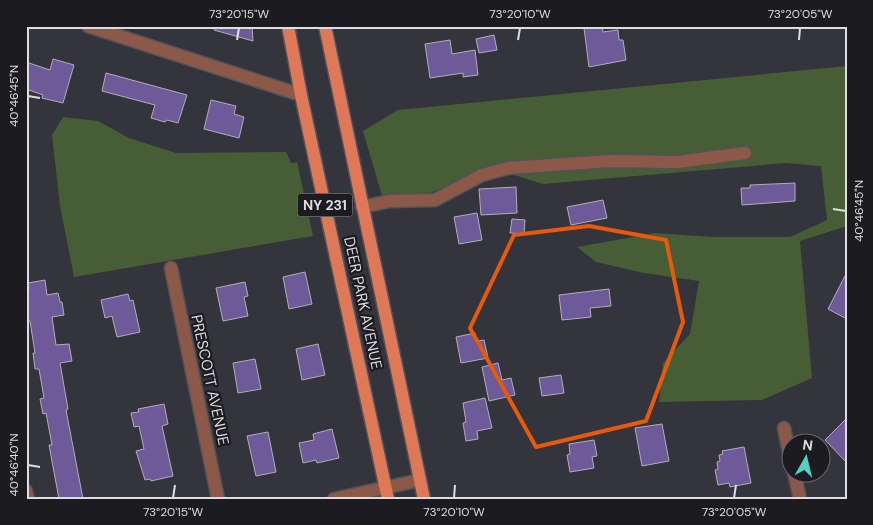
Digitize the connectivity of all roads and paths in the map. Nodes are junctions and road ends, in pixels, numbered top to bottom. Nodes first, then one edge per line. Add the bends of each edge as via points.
1 (88, 26) edge
2 (288, 26) edge
3 (325, 26) edge
4 (301, 95) junction
5 (745, 153) dead end
6 (362, 207) junction
7 (171, 268) dead end
8 (784, 428) dead end
9 (785, 432) edge
10 (420, 480) junction
11 (796, 482) edge
12 (26, 491) edge
13 (387, 493) edge
14 (28, 499) edge
15 (218, 499) edge
16 (334, 499) edge
17 (424, 499) edge
18 (800, 499) edge

1 - 4 street
2 - 4 main road, DEER PARK AVENUE / NY 231
3 - 6 main road, DEER PARK AVENUE / NY 231
4 - 13 main road, DEER PARK AVENUE / NY 231
5 - 6 street via 677,162 610,161 508,168 482,175 435,200 390,201
6 - 10 main road, DEER PARK AVENUE / NY 231
7 - 15 street, PRESCOTT AVENUE
8 - 9 street
10 - 13 street
10 - 17 main road, DEER PARK AVENUE / NY 231
11 - 18 street
12 - 14 street
13 - 16 street

